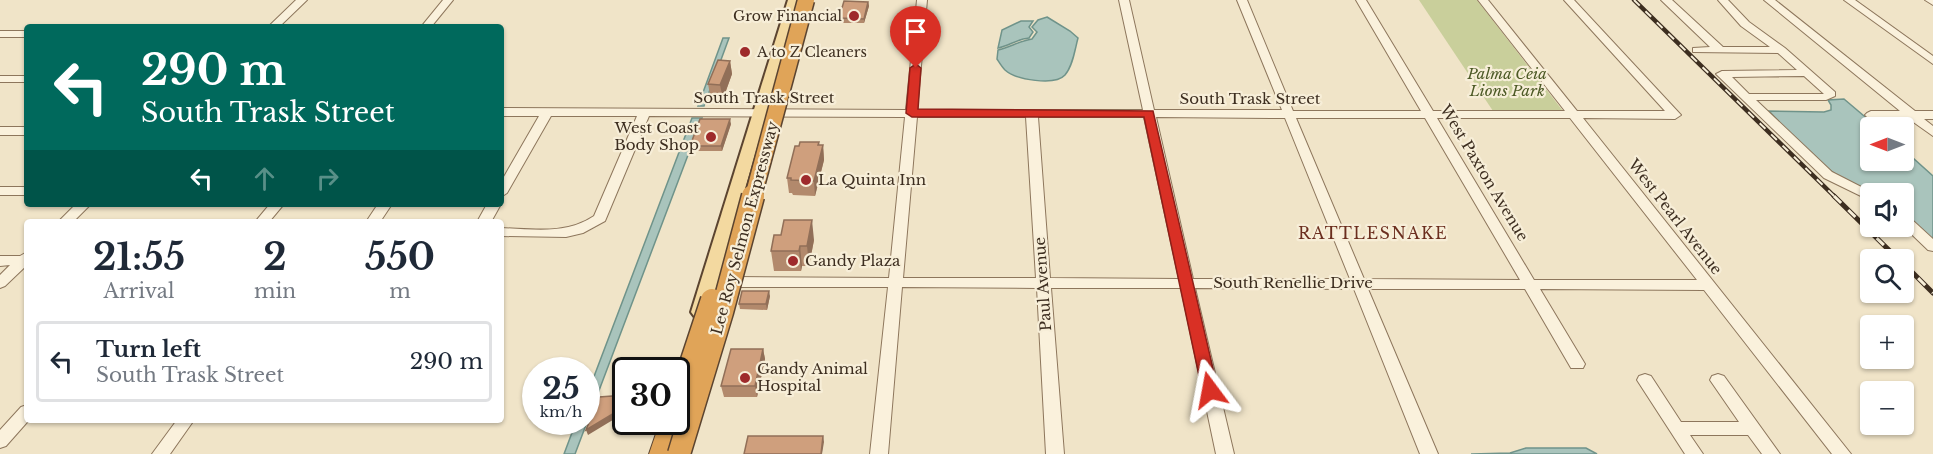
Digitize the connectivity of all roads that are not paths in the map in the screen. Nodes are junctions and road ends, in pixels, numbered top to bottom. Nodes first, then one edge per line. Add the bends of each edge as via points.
1 (302, 0) edge
2 (448, 0) edge
3 (796, 0) edge
4 (805, 0) edge
5 (811, 0) edge
6 (922, 0) edge
7 (1124, 0) edge
8 (1242, 0) edge
9 (1361, 0) edge
10 (1483, 0) edge
11 (1569, 0) edge
12 (1666, 0) edge
13 (1723, 0) edge
14 (1769, 0) edge
15 (1849, 0) edge
16 (276, 24) edge
17 (428, 24) edge
18 (0, 34) edge
19 (24, 34) edge
20 (801, 37) junction
21 (1697, 50) dead end
22 (1720, 50) junction
23 (1781, 50) junction
24 (775, 61) junction
25 (1933, 62) edge
26 (1805, 73) junction
27 (0, 79) edge
28 (24, 79) edge
29 (1749, 97) junction
30 (504, 112) edge
31 (548, 112) junction
32 (645, 112) junction
33 (760, 113) junction
34 (781, 113) junction
35 (912, 113) junction
36 (1032, 113) junction
37 (1149, 114) junction
38 (1289, 114) junction
39 (1429, 114) junction
40 (1574, 115) junction
41 (1871, 115) dead end
42 (1912, 115) junction
43 (1933, 115) edge
44 (0, 131) edge
45 (24, 131) edge
46 (1933, 132) edge
47 (504, 188) edge
48 (760, 188) junction
49 (1860, 190) edge
50 (0, 191) edge
51 (24, 191) edge
52 (736, 195) junction
53 (81, 207) edge
54 (274, 207) edge
55 (68, 219) edge
56 (264, 219) edge
57 (1914, 229) edge
58 (504, 232) edge
59 (1933, 247) edge
60 (24, 260) edge
61 (0, 261) edge
62 (24, 262) edge
63 (709, 282) junction
64 (735, 282) junction
65 (895, 282) junction
66 (0, 283) edge
67 (1043, 283) junction
68 (1186, 283) junction
69 (1358, 284) junction
70 (1531, 284) junction
71 (1708, 285) junction
72 (725, 312) junction
73 (686, 357) edge
74 (1577, 364) dead end
75 (690, 367) edge
76 (1644, 380) dead end
77 (1718, 380) dead end
78 (24, 414) edge
79 (184, 423) edge
80 (1677, 428) junction
81 (1753, 429) junction
82 (661, 435) edge
83 (668, 435) edge
84 (0, 441) edge
85 (161, 454) edge
86 (654, 454) edge
87 (662, 454) edge
88 (680, 454) edge
89 (879, 454) edge
90 (1055, 454) edge
91 (1225, 454) edge
92 (1429, 454) edge
93 (1694, 454) edge
94 (1771, 454) edge
95 (1842, 454) edge

1 - 16 street
2 - 17 street
3 - 24 main road
3 - 75 highway, Lee Roy Selmon Expressway, bridge
4 - 20 main road via 798,22
4 - 88 highway, Lee Roy Selmon Expressway, bridge
5 - 20 main road
6 - 35 street
7 - 37 street
8 - 38 street
9 - 39 street, West Paxton Avenue
10 - 40 street, West Pearl Avenue
11 - 40 street, South Trask Street via 1675,115
12 - 22 street
13 - 23 street via 1745,24
14 - 42 street
15 - 25 street
18 - 19 street
20 - 34 main road
21 - 22 street
22 - 23 street
23 - 26 street
24 - 33 main road
24 - 34 main road via 778,65 767,103 770,110
26 - 29 street via 1831,94
26 - 29 street via 1722,74
27 - 28 street
29 - 49 street via 1828,175
30 - 31 street, South Trask Street
31 - 32 street, South Trask Street
31 - 47 street
32 - 33 street, South Trask Street
32 - 58 street via 600,218 589,228 574,232
33 - 34 street, South Trask Street
33 - 48 main road via 771,119 771,127 757,177
33 - 52 main road
34 - 35 street, South Trask Street
34 - 48 main road
35 - 36 street, South Trask Street
35 - 65 street
36 - 37 street, South Trask Street
36 - 67 street, Paul Avenue
37 - 38 street, South Trask Street
37 - 68 street
38 - 39 street, South Trask Street
38 - 69 street
39 - 40 street, South Trask Street
39 - 70 street, West Paxton Avenue
40 - 71 street, West Pearl Avenue
41 - 42 street
42 - 43 street
42 - 46 street
44 - 45 street
48 - 64 main road
50 - 51 street
52 - 63 main road
52 - 64 main road via 738,204 720,265 723,273
53 - 55 street
54 - 56 street
57 - 59 street
60 - 61 street
62 - 66 street
63 - 72 main road via 716,285
63 - 73 main road
64 - 65 street, South Renellie Drive
64 - 72 main road
65 - 67 street, South Renellie Drive
65 - 89 street
67 - 68 street, South Renellie Drive
67 - 90 street, Paul Avenue
68 - 69 street, South Renellie Drive
68 - 91 street
69 - 70 street, South Renellie Drive
69 - 92 street
70 - 71 street, South Renellie Drive
70 - 74 street, West Paxton Avenue
71 - 95 street, West Pearl Avenue
72 - 88 main road
76 - 80 street
77 - 81 street
78 - 84 street
79 - 85 street
80 - 81 street
80 - 93 street
81 - 94 street
82 - 86 main road
83 - 87 highway

